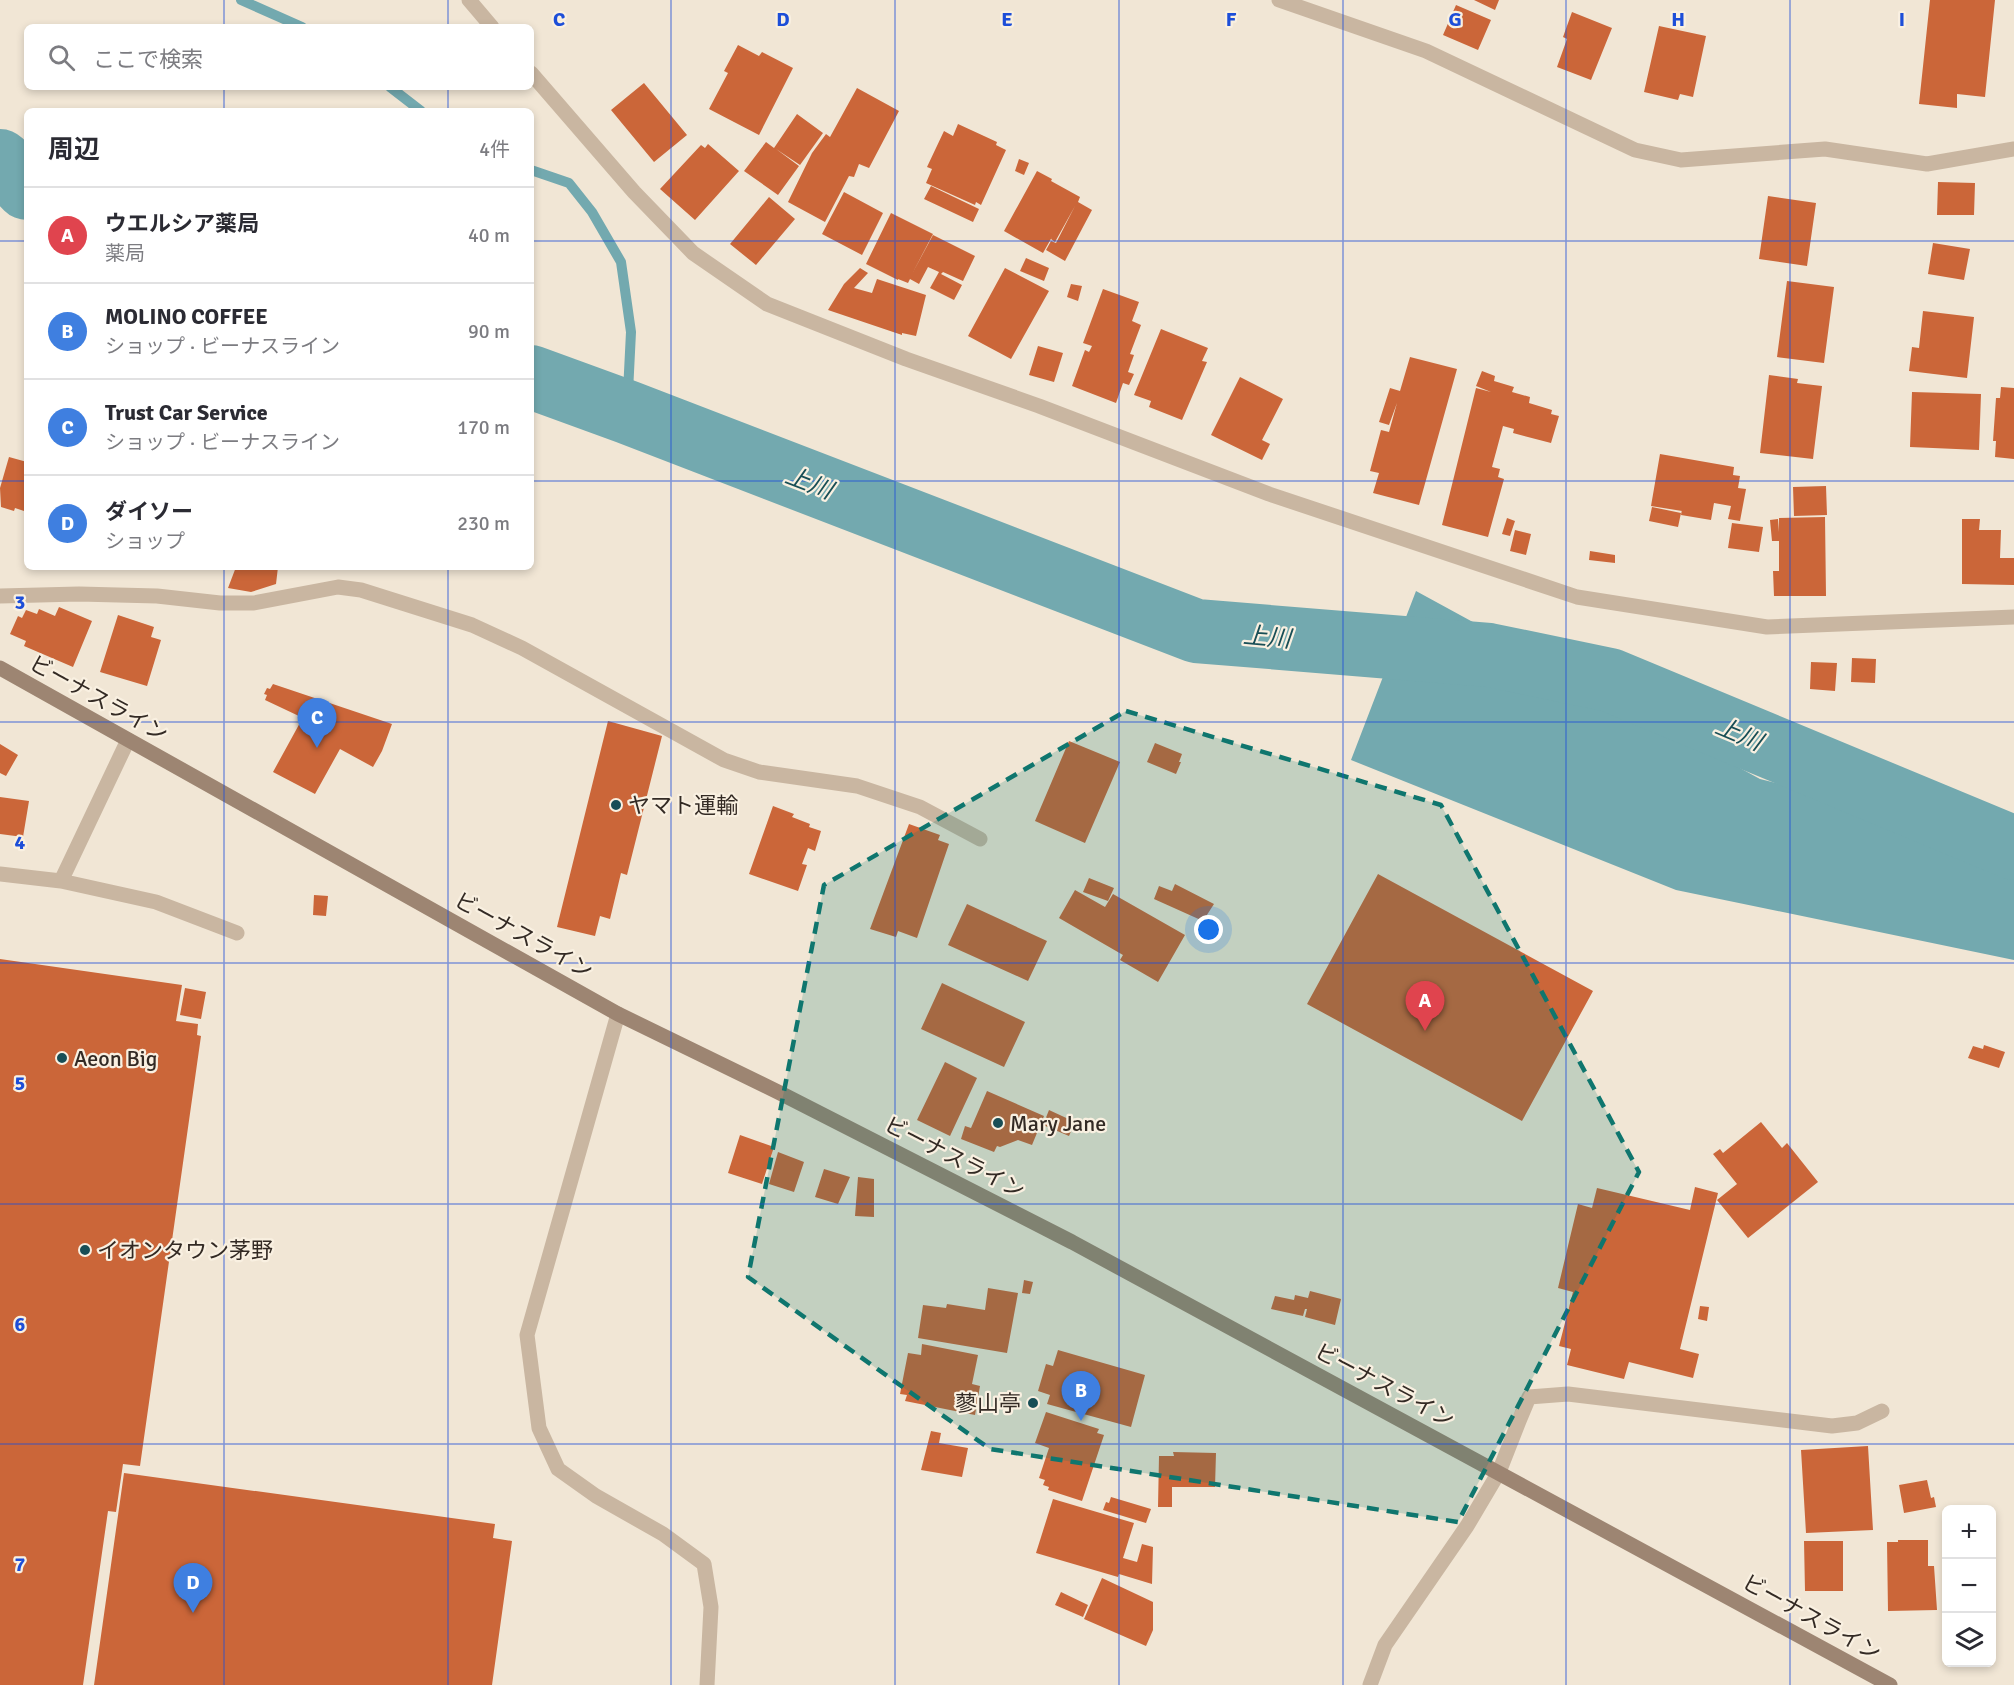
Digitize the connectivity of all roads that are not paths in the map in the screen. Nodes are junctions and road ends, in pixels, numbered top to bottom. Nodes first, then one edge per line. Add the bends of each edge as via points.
1 (468, 0) edge
2 (1279, 0) edge
3 (489, 24) edge
4 (534, 76) edge
5 (2014, 149) edge
6 (0, 596) edge
7 (2014, 617) edge
8 (0, 668) edge
9 (128, 740) junction
10 (980, 839) dead end
11 (0, 874) edge
12 (61, 881) junction
13 (237, 933) dead end
14 (618, 1014) junction
15 (1882, 1411) dead end
16 (1499, 1472) junction
17 (707, 1685) edge
18 (1370, 1685) edge
19 (1890, 1685) edge

1 - 3 street
2 - 5 street via 1426,51 1635,150 1681,160 1825,149 1927,164
4 - 7 street via 634,192 693,253 767,304 1269,494 1577,597 1767,627
6 - 10 street via 157,596 254,603 338,587 361,590 472,625 522,648 724,760 759,772 857,786 920,807
8 - 9 main road, ビーナスライン
9 - 12 street
9 - 14 main road, ビーナスライン
11 - 12 street
12 - 13 street via 156,902
14 - 16 main road, ビーナスライン via 1072,1242
14 - 17 street via 527,1335 539,1428 558,1469 704,1564 711,1607
15 - 16 street via 1857,1423 1832,1426 1568,1394 1530,1397
16 - 18 street via 1385,1645
16 - 19 main road, ビーナスライン

